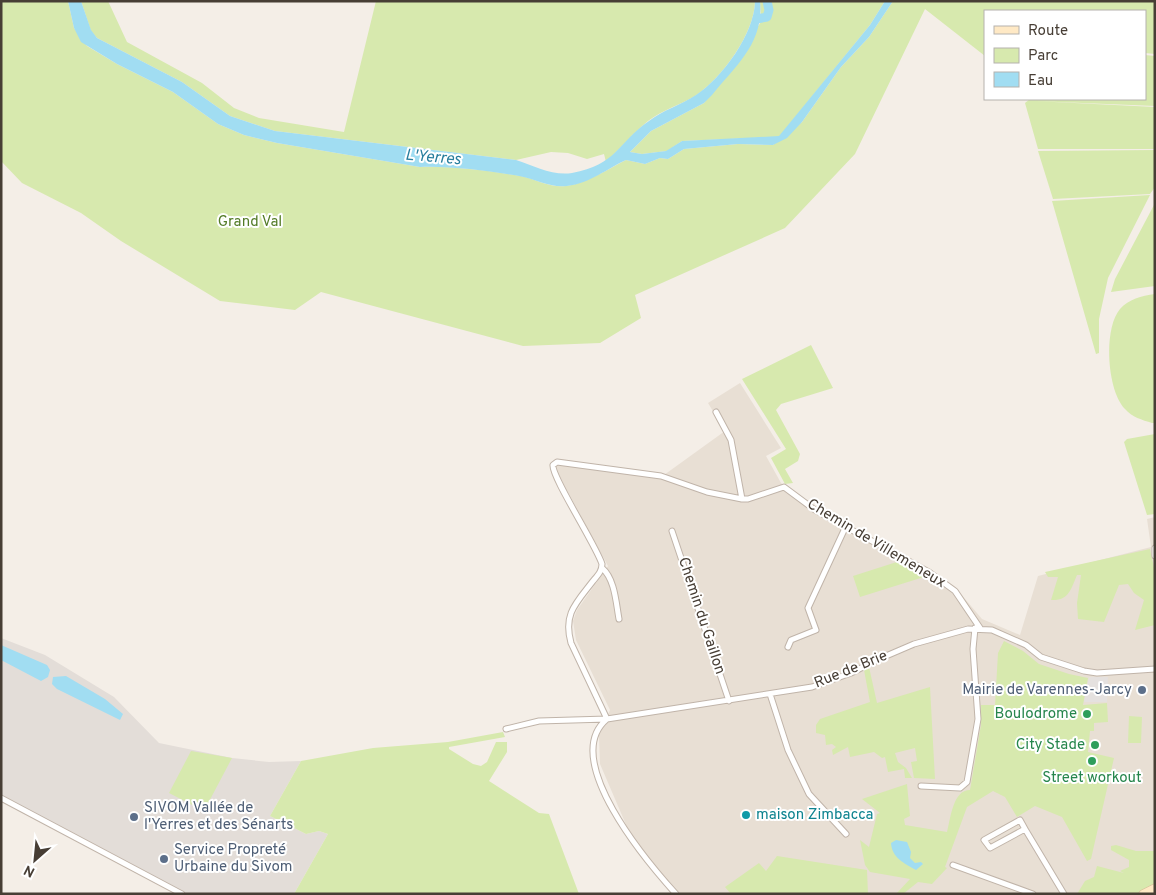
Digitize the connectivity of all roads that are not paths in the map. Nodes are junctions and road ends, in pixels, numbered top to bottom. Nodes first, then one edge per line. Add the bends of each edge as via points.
1 (716, 412) dead end
2 (742, 499) junction
3 (846, 526) junction
4 (672, 531) dead end
5 (1155, 548) edge
6 (1155, 556) edge
7 (602, 568) junction
8 (619, 619) dead end
9 (978, 628) junction
10 (788, 647) dead end
11 (1155, 669) edge
12 (770, 694) junction
13 (729, 701) junction
14 (607, 719) junction
15 (506, 728) dead end
16 (921, 786) dead end
17 (1, 798) edge
18 (1025, 829) junction
19 (846, 834) dead end
20 (952, 865) dead end
21 (1155, 888) edge
22 (182, 894) edge
23 (676, 894) edge
24 (1033, 894) edge
25 (1064, 894) edge
26 (1143, 894) edge

1 - 2 street via 731,440
2 - 3 street, Chemin de Villemeneux via 784,487 815,510
2 - 7 street, Chemin de Villemeneux via 706,492 660,476 562,462 553,466 554,475 601,559
3 - 9 street, Chemin de Villemeneux via 905,557 955,591
3 - 10 street via 808,608 816,630 791,640
4 - 13 street, Chemin du Gaillon
5 - 6 street
7 - 8 street via 612,585
7 - 14 street via 570,612 568,631
9 - 11 street via 1015,639 1041,657 1076,669 1097,673
9 - 12 street, Rue de Brie via 914,644 836,680
9 - 16 street via 973,649 978,719 967,782 960,788
12 - 13 street, Rue de Brie
12 - 19 street via 788,750 809,794
13 - 14 street, Rue de Brie
14 - 15 street, Rue de Brie via 539,721
14 - 23 street via 601,724 593,742 599,777 627,835
17 - 22 street
18 - 18 street via 1020,820 984,840 990,848
18 - 25 street
20 - 24 street
21 - 26 street

